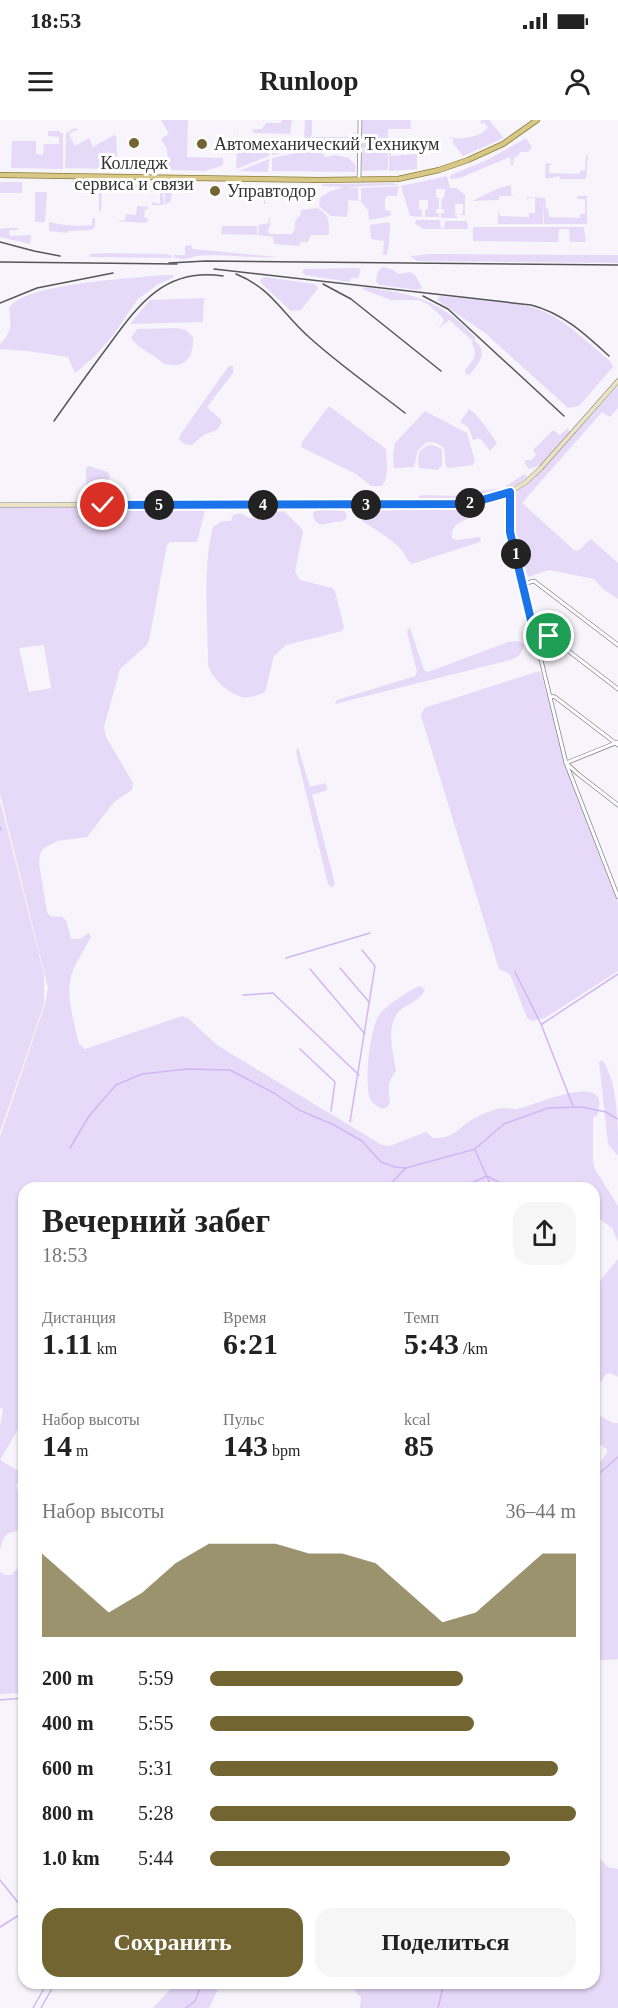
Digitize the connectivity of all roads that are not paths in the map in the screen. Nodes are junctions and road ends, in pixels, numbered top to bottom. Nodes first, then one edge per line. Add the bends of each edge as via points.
1 (360, 120) edge
2 (537, 120) edge
3 (0, 175) edge
4 (359, 180) junction
5 (618, 381) edge
6 (510, 492) junction
7 (0, 505) edge
8 (523, 584) junction
9 (536, 641) junction
10 (618, 645) edge
11 (618, 689) edge
12 (550, 696) junction
13 (617, 744) edge
14 (566, 763) junction
15 (618, 805) edge
16 (618, 897) edge

1 - 4 street
2 - 4 main road via 498,146 446,168 409,177
3 - 4 main road
5 - 6 street via 541,468
6 - 7 street via 468,504
6 - 8 street via 510,532
8 - 9 street
8 - 10 street via 534,581
9 - 11 street via 549,636
9 - 12 street
12 - 13 street
12 - 14 street
13 - 14 street
14 - 15 street
14 - 16 street

